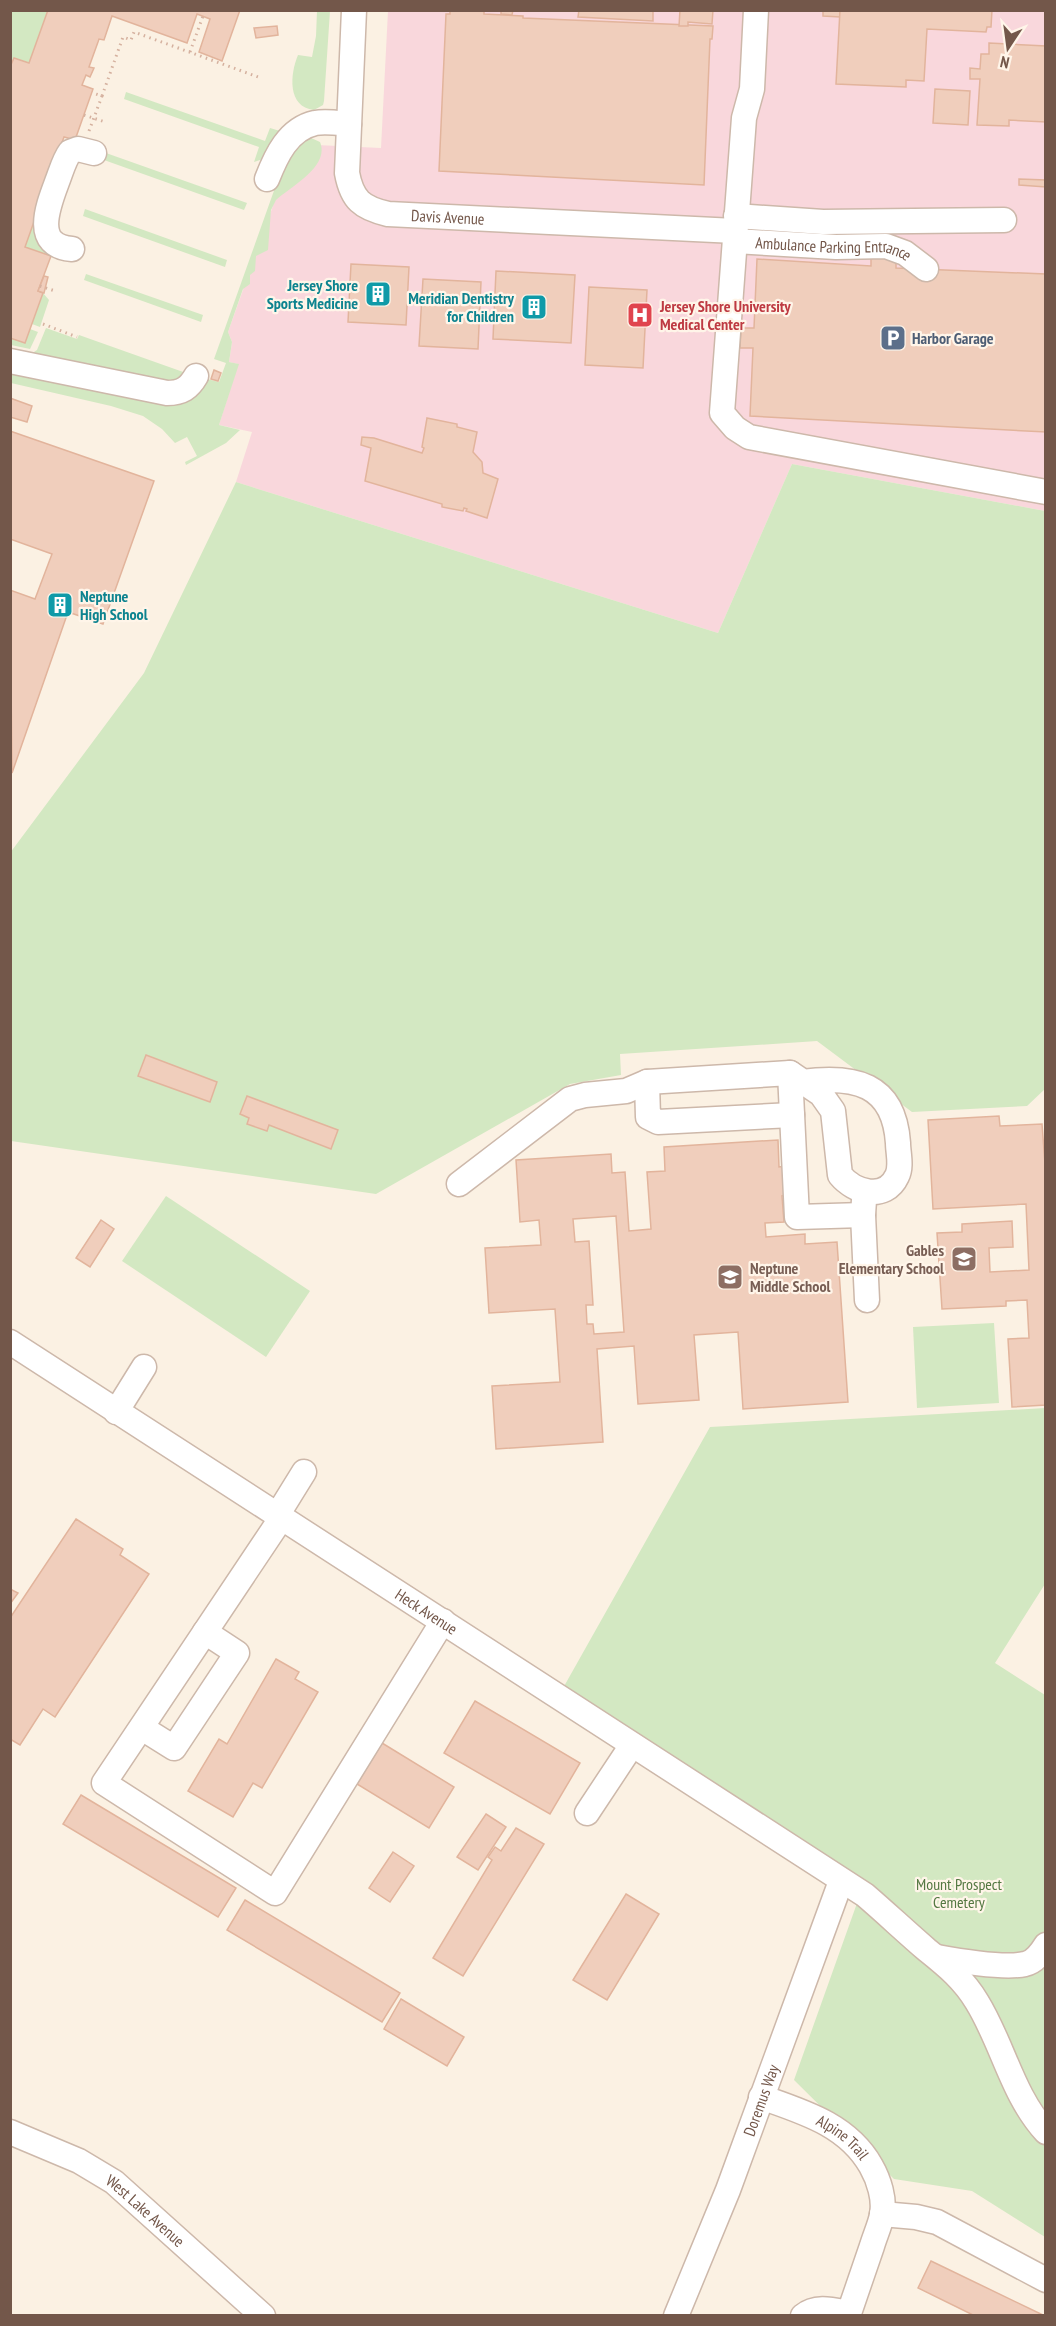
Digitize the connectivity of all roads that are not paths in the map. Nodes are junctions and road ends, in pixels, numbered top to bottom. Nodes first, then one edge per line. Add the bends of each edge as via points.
1 (756, 10) edge
2 (354, 11) edge
3 (349, 124) junction
4 (91, 143) road end
5 (267, 180) dead end
6 (1004, 220) dead end
7 (736, 230) junction
8 (72, 249) dead end
9 (926, 269) dead end
10 (10, 361) edge
11 (196, 376) dead end
12 (1046, 492) edge
13 (796, 1077) junction
14 (647, 1082) junction
15 (792, 1115) junction
16 (459, 1184) dead end
17 (866, 1191) junction
18 (863, 1215) junction
19 (867, 1300) dead end
20 (10, 1342) edge
21 (144, 1368) dead end
22 (116, 1412) junction
23 (304, 1472) dead end
24 (280, 1516) junction
25 (443, 1621) junction
26 (205, 1632) junction
27 (142, 1728) junction
28 (632, 1745) junction
29 (586, 1813) dead end
30 (842, 1881) junction
31 (1046, 1945) edge
32 (937, 1957) junction
33 (761, 2097) junction
34 (10, 2132) edge
35 (1046, 2132) edge
36 (882, 2214) junction
37 (1046, 2280) edge
38 (848, 2314) edge
39 (263, 2316) edge
40 (676, 2316) edge
41 (803, 2316) edge

1 - 7 street via 752,89 744,118
2 - 3 street, Davis Avenue
3 - 5 street via 313,124 299,131 281,148
3 - 7 street, Davis Avenue via 349,184 370,210 388,214
4 - 8 street via 70,152 47,210 49,238 60,247
6 - 7 street via 843,223
7 - 9 street, Ambulance Parking Entrance via 836,247 886,246 905,253
7 - 12 street via 722,413 735,428 749,437
10 - 11 street via 167,393 187,389
13 - 14 street
13 - 15 street
13 - 17 street via 820,1094 833,1112 840,1175 853,1187
13 - 17 street via 846,1079 884,1100 895,1123 899,1167 885,1189
14 - 15 street via 648,1117 658,1122
14 - 16 street via 626,1091 570,1100
15 - 18 street via 797,1217
17 - 18 street
18 - 19 street
20 - 22 street, Heck Avenue
21 - 22 street
22 - 24 street, Heck Avenue
23 - 24 street
24 - 25 street, Heck Avenue
24 - 26 street
25 - 27 street via 275,1893 104,1784
25 - 28 street, Heck Avenue
26 - 27 street
26 - 27 street via 237,1653 174,1748
28 - 29 street
28 - 30 street, Heck Avenue
30 - 32 street, Heck Avenue via 865,1895
30 - 33 street, Doremus Way
31 - 32 street via 1038,1957 1026,1964 996,1965
32 - 35 street, Heck Avenue via 954,1971 978,2003 998,2039 1016,2086
33 - 36 street, Alpine Trail via 803,2112 855,2142 877,2175
33 - 40 street, Doremus Way
34 - 39 street, West Lake Avenue via 79,2161 114,2182
36 - 37 street via 937,2222
36 - 38 street, Alpine Trail
38 - 41 street, Alpine Trail via 824,2308

